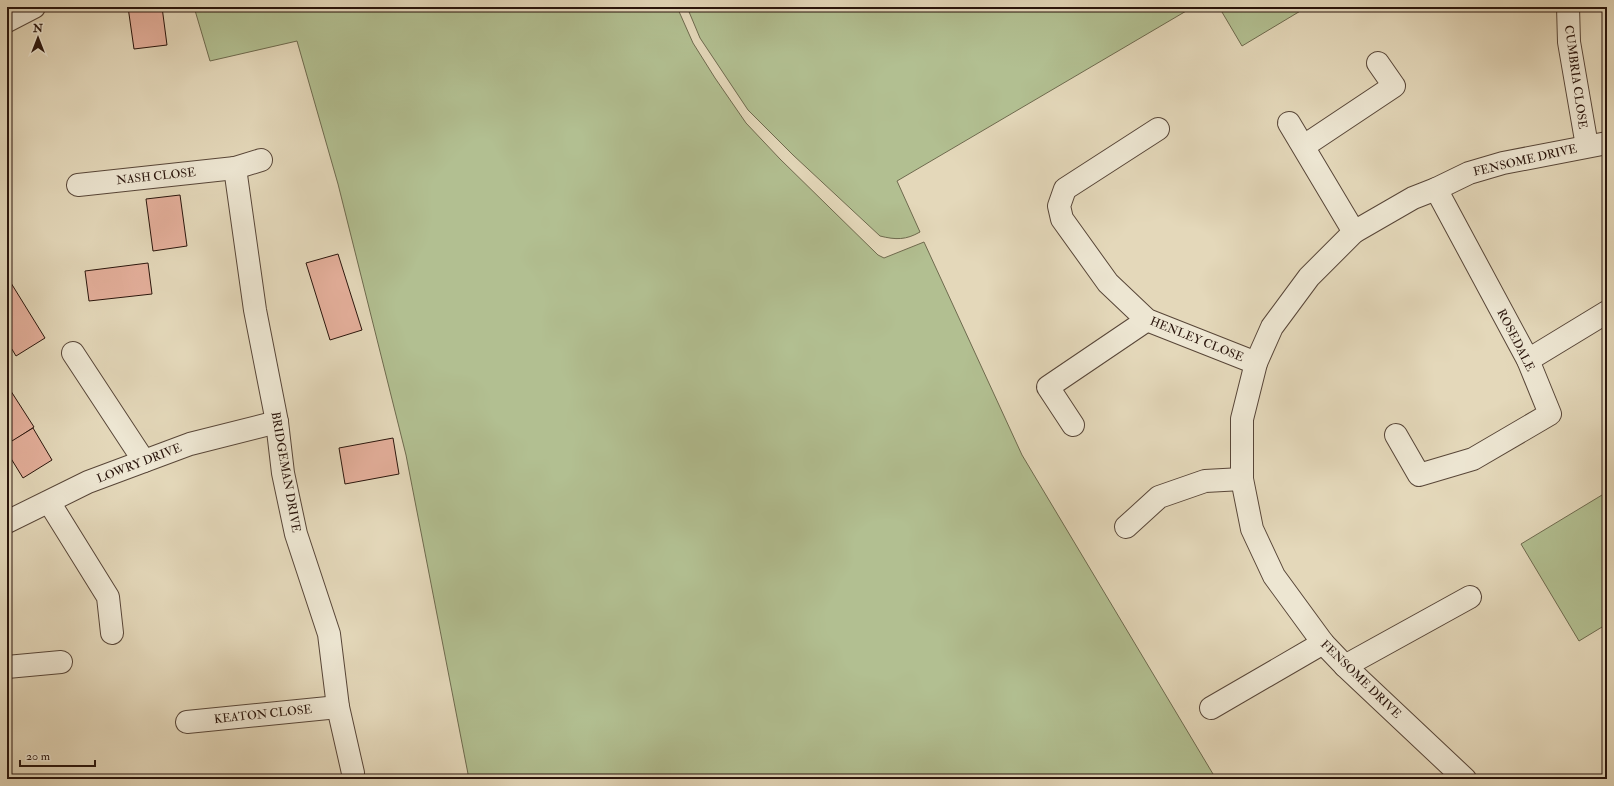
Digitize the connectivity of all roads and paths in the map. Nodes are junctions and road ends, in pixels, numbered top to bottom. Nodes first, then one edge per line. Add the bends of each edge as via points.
1 (34, 7) edge
2 (1568, 7) edge
3 (7, 20) edge
4 (1378, 63) dead end
5 (1289, 123) dead end
6 (1158, 128) dead end
7 (1597, 144) edge
8 (1304, 146) junction
9 (261, 160) dead end
10 (235, 168) junction
11 (78, 185) dead end
12 (1436, 189) junction
13 (1354, 232) junction
14 (1607, 312) edge
15 (1147, 320) junction
16 (74, 353) dead end
17 (1528, 360) junction
18 (1256, 363) junction
19 (277, 422) junction
20 (1073, 425) dead end
21 (1396, 435) dead end
22 (144, 461) junction
23 (1242, 479) junction
24 (49, 502) junction
25 (8, 519) edge
26 (1126, 527) dead end
27 (1470, 597) dead end
28 (112, 633) dead end
29 (1323, 644) junction
30 (61, 662) dead end
31 (1345, 666) junction
32 (7, 667) edge
33 (338, 707) junction
34 (1211, 708) dead end
35 (187, 722) dead end
36 (353, 773) dead end
37 (1465, 779) edge

1 - 3 street
2 - 7 street, CUMBRIA CLOSE via 1569,42
4 - 8 street via 1394,86
5 - 8 street
6 - 15 street, HENLEY CLOSE via 1065,189 1060,206 1062,219 1108,283
7 - 12 street, FENSOME DRIVE via 1503,163 1469,173
8 - 13 street
9 - 10 street, NASH CLOSE
10 - 11 street, NASH CLOSE
10 - 19 street, BRIDGEMAN DRIVE via 255,310
12 - 13 street, FENSOME DRIVE via 1408,200
12 - 17 street, ROSEDALE
13 - 18 street, FENSOME DRIVE via 1309,277 1272,328
14 - 17 street
15 - 18 street, HENLEY CLOSE
15 - 20 street via 1048,387
16 - 22 street
17 - 21 street, ROSEDALE via 1550,414 1473,459 1419,476
18 - 23 street, FENSOME DRIVE via 1242,420
19 - 22 street, LOWRY DRIVE via 190,444
19 - 33 street, BRIDGEMAN DRIVE via 283,472 296,534 329,634
22 - 24 street, LOWRY DRIVE via 88,482
23 - 26 street via 1205,481 1159,497
23 - 29 street, FENSOME DRIVE via 1252,529 1274,576
24 - 25 street, LOWRY DRIVE
24 - 28 street via 108,597
27 - 31 street
29 - 31 street, FENSOME DRIVE
29 - 34 street
30 - 32 street
31 - 37 street, FENSOME DRIVE
33 - 35 street, KEATON CLOSE
33 - 36 street, BRIDGEMAN DRIVE

